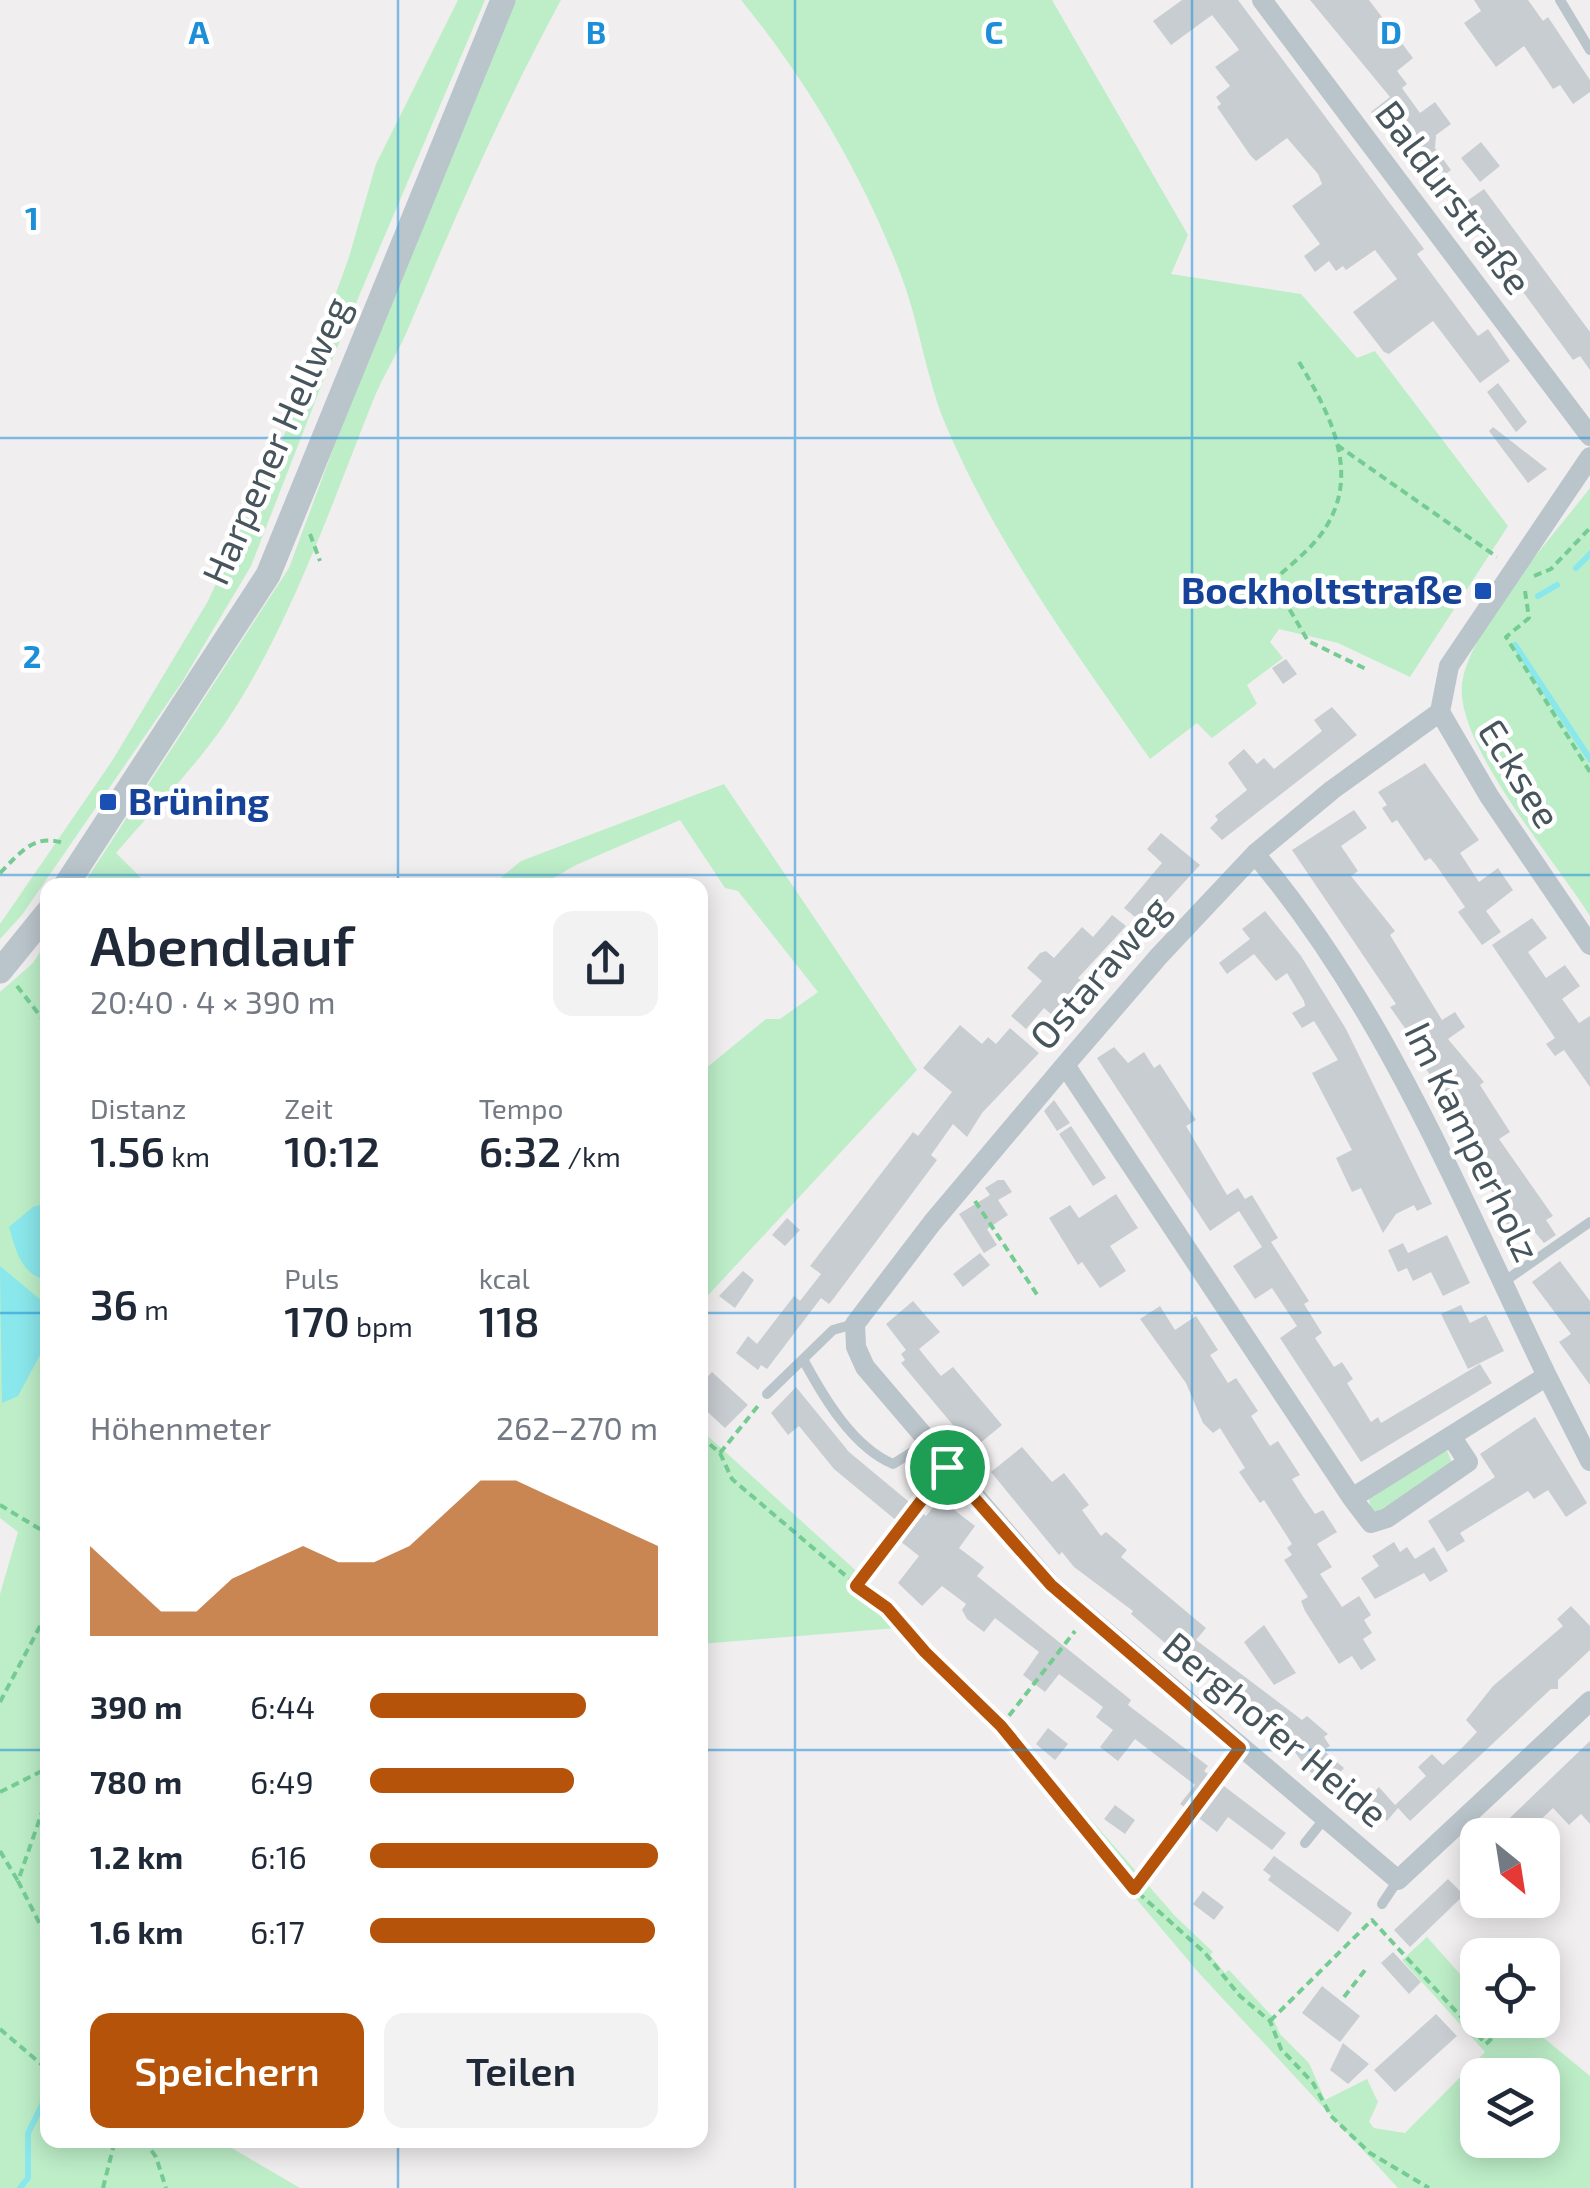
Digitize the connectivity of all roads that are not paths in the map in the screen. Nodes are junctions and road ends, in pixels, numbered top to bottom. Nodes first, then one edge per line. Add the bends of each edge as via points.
1 (503, 0) edge
2 (1262, 0) edge
3 (1560, 0) edge
4 (1590, 50) edge
5 (1590, 436) edge
6 (1590, 457) edge
7 (1440, 712) junction
8 (1255, 854) junction
9 (71, 878) edge
10 (40, 922) edge
11 (1590, 945) edge
12 (1, 970) edge
13 (1065, 1065) junction
14 (1590, 1222) edge
15 (1502, 1283) junction
16 (855, 1324) junction
17 (804, 1361) junction
18 (1547, 1376) junction
19 (767, 1394) road end
20 (1451, 1436) junction
21 (927, 1443) junction
22 (1590, 1461) edge
23 (1352, 1498) junction
24 (1590, 1701) edge
25 (1325, 1818) junction
26 (1305, 1843) dead end
27 (1398, 1880) junction
28 (1382, 1904) dead end

1 - 9 street, Harpener Hellweg via 268,574
2 - 5 street, Baldurstraße
3 - 4 lane
6 - 7 street, Ecksee via 1449,666
7 - 8 street, Ostaraweg
7 - 11 street, Ecksee via 1488,796
8 - 13 street, Ostaraweg
8 - 15 street, Im Kamperholz via 1300,908 1382,1035
10 - 12 street
13 - 16 street, Ostaraweg
13 - 23 street
14 - 15 lane
15 - 18 street, Im Kamperholz
16 - 17 lane via 833,1330
16 - 21 street, Berghofer Heide via 866,1367
17 - 19 lane
17 - 21 lane via 819,1390 878,1458 893,1464
18 - 20 street
18 - 22 street
20 - 23 street
20 - 23 street via 1468,1462 1387,1518 1371,1522
21 - 25 street, Berghofer Heide via 1019,1553
24 - 27 street, Berghofer Heide
25 - 26 lane
25 - 27 street, Berghofer Heide
27 - 28 lane

